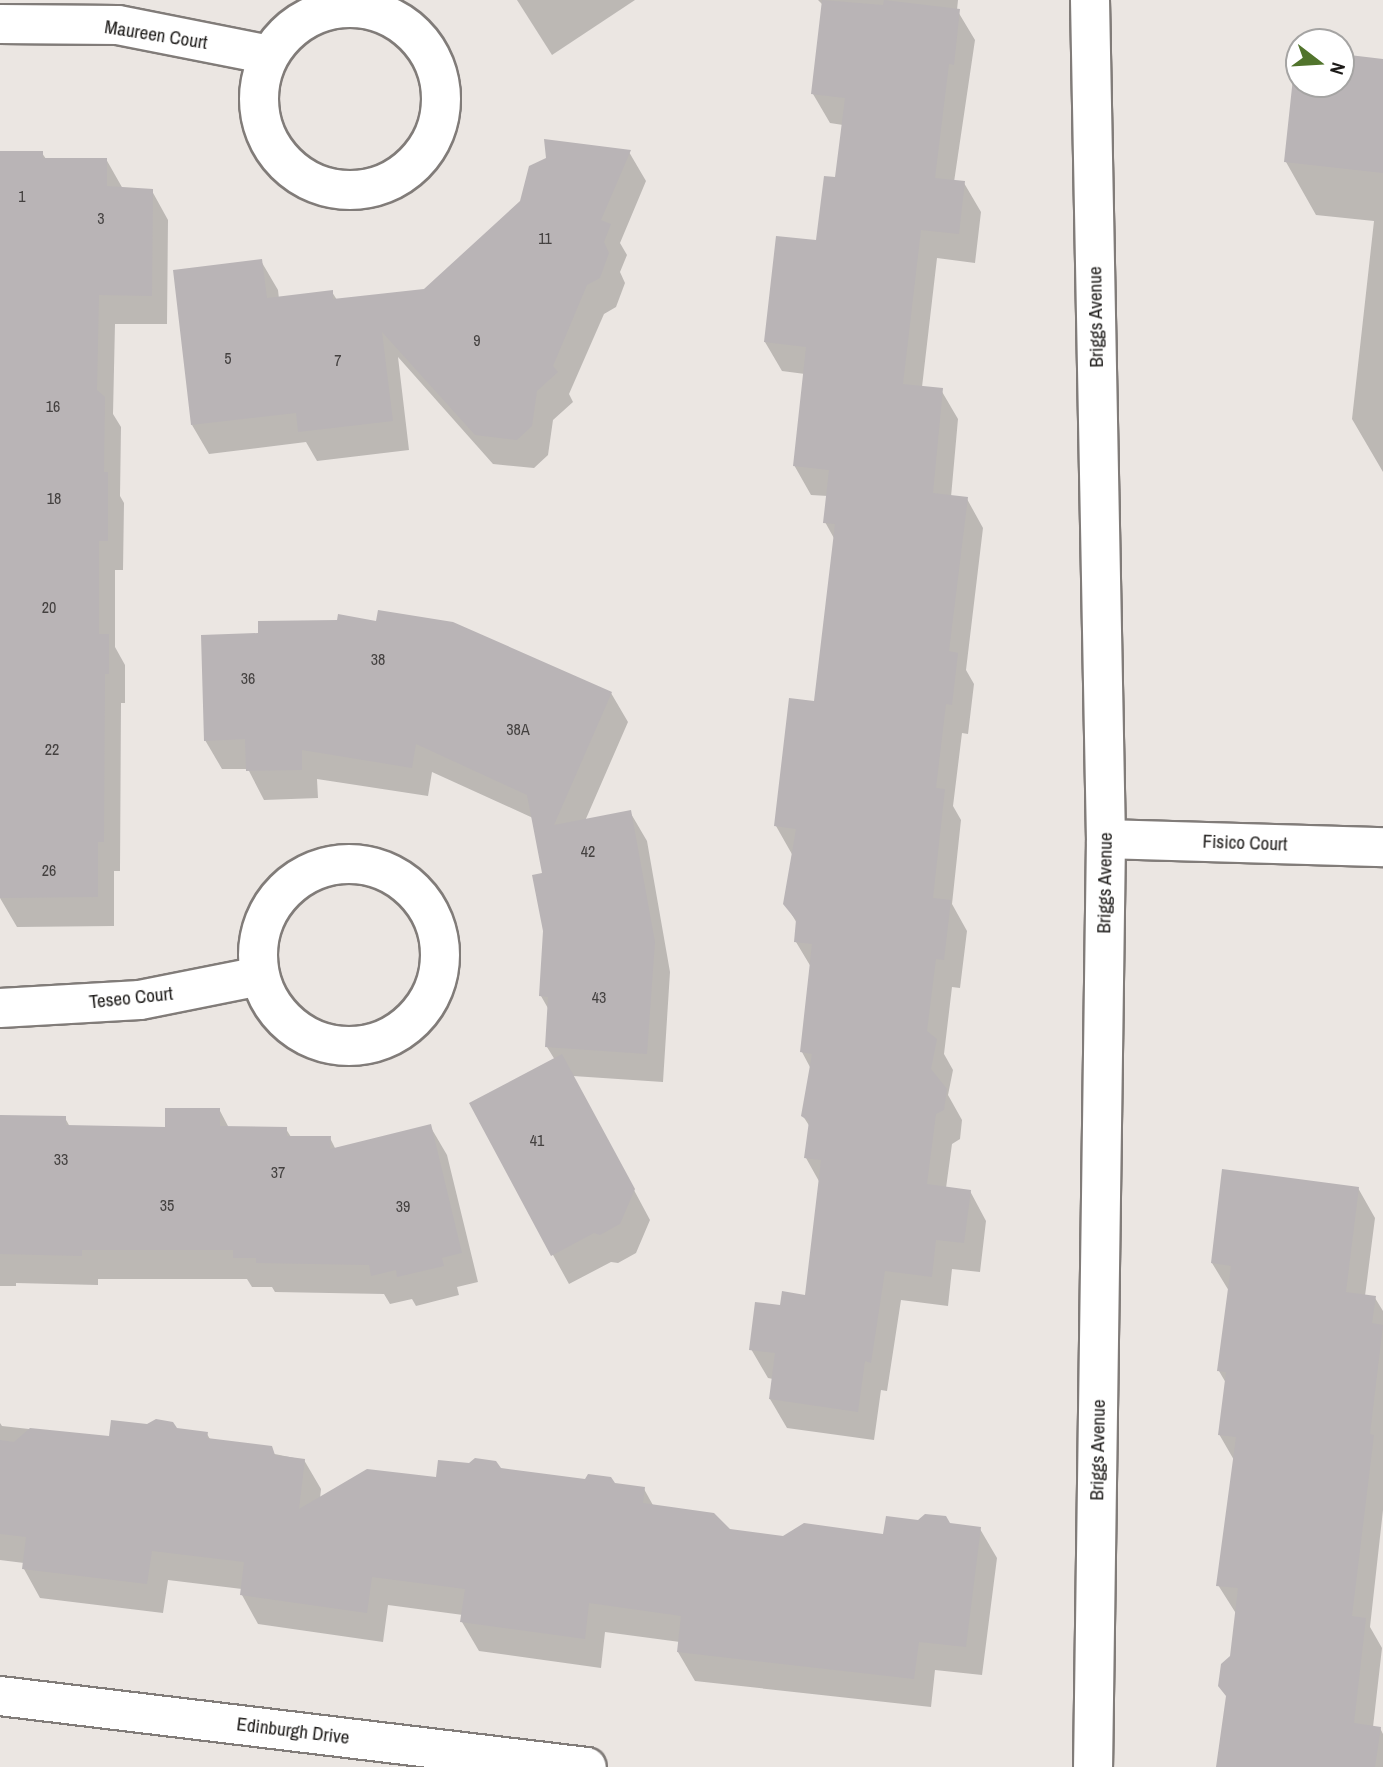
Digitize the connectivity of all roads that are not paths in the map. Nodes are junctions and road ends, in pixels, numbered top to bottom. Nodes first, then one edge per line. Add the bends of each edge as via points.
1 (1090, 0) edge
2 (0, 23) edge
3 (269, 55) junction
4 (1106, 839) junction
5 (1383, 847) edge
6 (260, 976) junction
7 (0, 1008) edge
8 (0, 1696) edge
9 (587, 1767) edge
10 (1093, 1767) edge

1 - 4 street, Briggs Avenue
2 - 3 street, Maureen Court via 118,25
3 - 3 street via 259,84 259,114 269,142 295,172 312,183 341,191 371,188 398,177 421,156 435,130 441,100 438,80 423,43 400,22 372,10 342,7 313,15 287,32
4 - 5 street, Fisico Court
4 - 10 street, Briggs Avenue
6 - 6 street via 278,1012 292,1027 318,1041 348,1046 377,1042 404,1028 424,1006 437,979 440,949 434,919 418,894 394,875 365,864 335,864 307,874 282,892 265,917 258,946
6 - 7 street, Teseo Court via 140,1000
8 - 9 street, Edinburgh Drive

